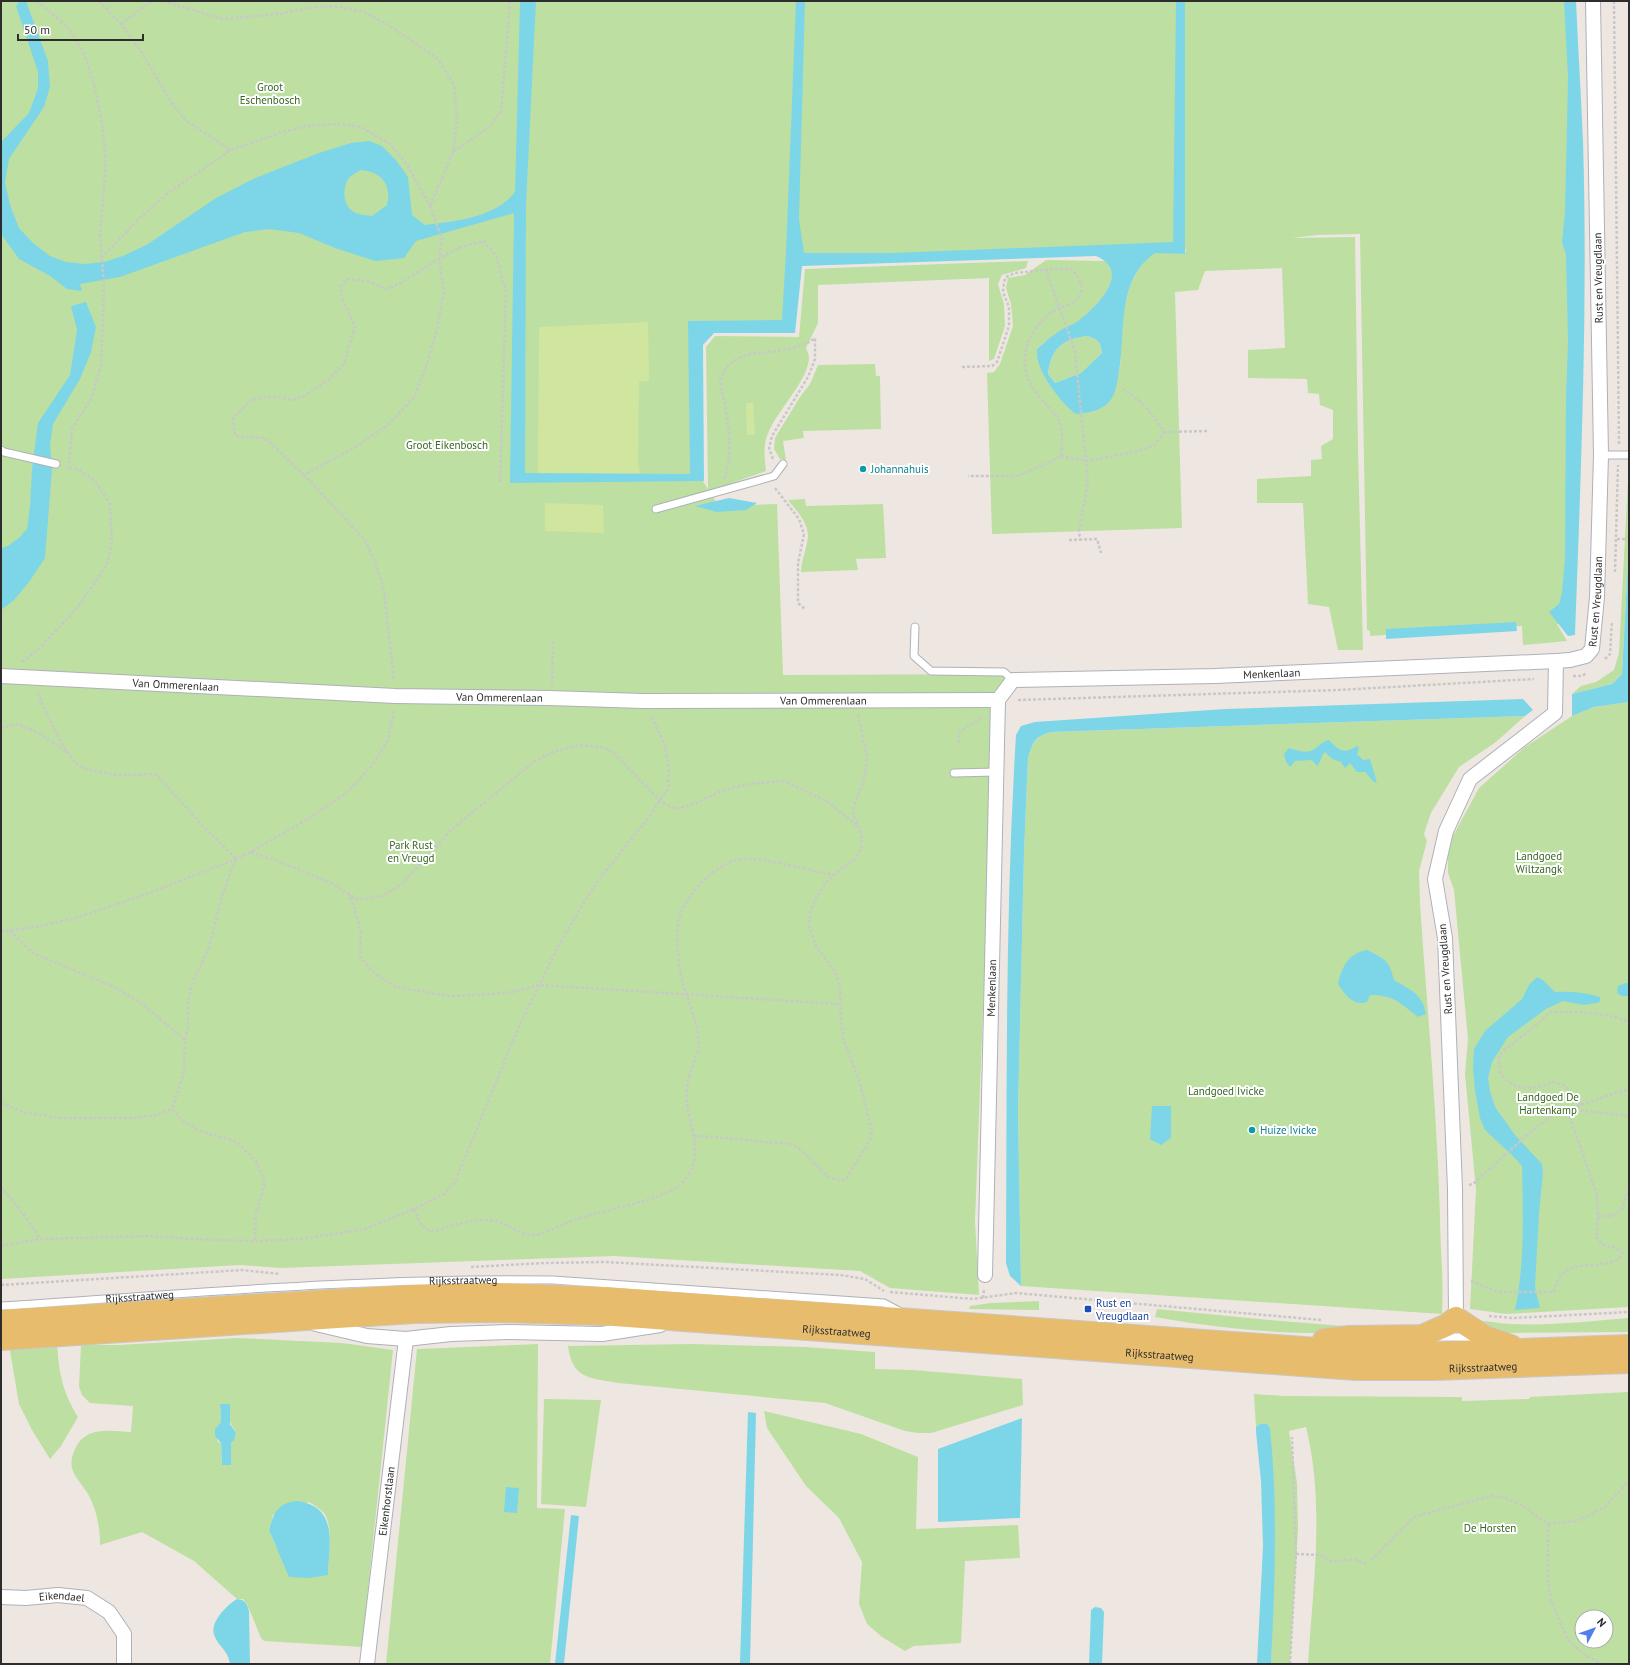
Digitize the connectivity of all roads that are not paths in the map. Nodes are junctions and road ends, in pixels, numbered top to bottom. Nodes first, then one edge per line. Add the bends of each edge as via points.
1 (1593, 1) edge
2 (1, 450) edge
3 (1601, 455) junction
4 (1629, 455) edge
5 (56, 464) road end
6 (783, 464) dead end
7 (656, 509) dead end
8 (915, 627) dead end
9 (1556, 661) junction
10 (2, 676) edge
11 (1013, 680) junction
12 (998, 700) junction
13 (996, 772) junction
14 (954, 773) dead end
15 (985, 1275) dead end
16 (1, 1306) edge
17 (1456, 1318) junction
18 (300, 1320) junction
19 (1, 1321) edge
20 (690, 1321) junction
21 (921, 1322) junction
22 (1485, 1327) junction
23 (1422, 1336) junction
24 (1, 1339) edge
25 (406, 1339) junction
26 (1629, 1346) edge
27 (1276, 1347) junction
28 (1523, 1350) junction
29 (1629, 1362) edge
30 (1, 1597) edge
31 (124, 1664) edge
32 (367, 1664) edge

1 - 3 street, Rust en Vreugdlaan
2 - 5 lane
3 - 4 lane
3 - 9 street, Rust en Vreugdlaan via 1594,644 1586,656
6 - 7 lane via 774,476
8 - 11 lane via 914,656 931,671 1004,672
9 - 11 street, Menkenlaan via 1222,675
9 - 17 street, Rust en Vreugdlaan via 1555,713 1470,779 1446,831 1435,879 1445,938 1455,1189
10 - 12 street, Van Ommerenlaan via 395,696 643,701
11 - 12 street
12 - 13 street, Menkenlaan
13 - 14 lane
13 - 15 street, Menkenlaan
16 - 21 lane, Rijksstraatweg via 379,1282 463,1279 553,1280 884,1304
17 - 22 main road
17 - 23 main road
18 - 20 main road, Rijksstraatweg via 414,1312 495,1311 601,1314
18 - 24 main road, Rijksstraatweg
18 - 25 street, Rijksstraatweg via 367,1336
19 - 21 main road, Rijksstraatweg via 409,1296 496,1294 604,1298
20 - 25 street, Rijksstraatweg via 602,1334 508,1332
20 - 29 main road, Rijksstraatweg via 1356,1369
21 - 27 main road, Rijksstraatweg via 1151,1336
22 - 23 lane
22 - 28 main road
23 - 27 main road via 1349,1337
25 - 32 street, Eikenhorstlaan
26 - 28 main road, Rijksstraatweg
27 - 28 main road, Rijksstraatweg via 1437,1353
30 - 31 street, Eikendael via 26,1598 58,1594 87,1598 109,1612 124,1634

